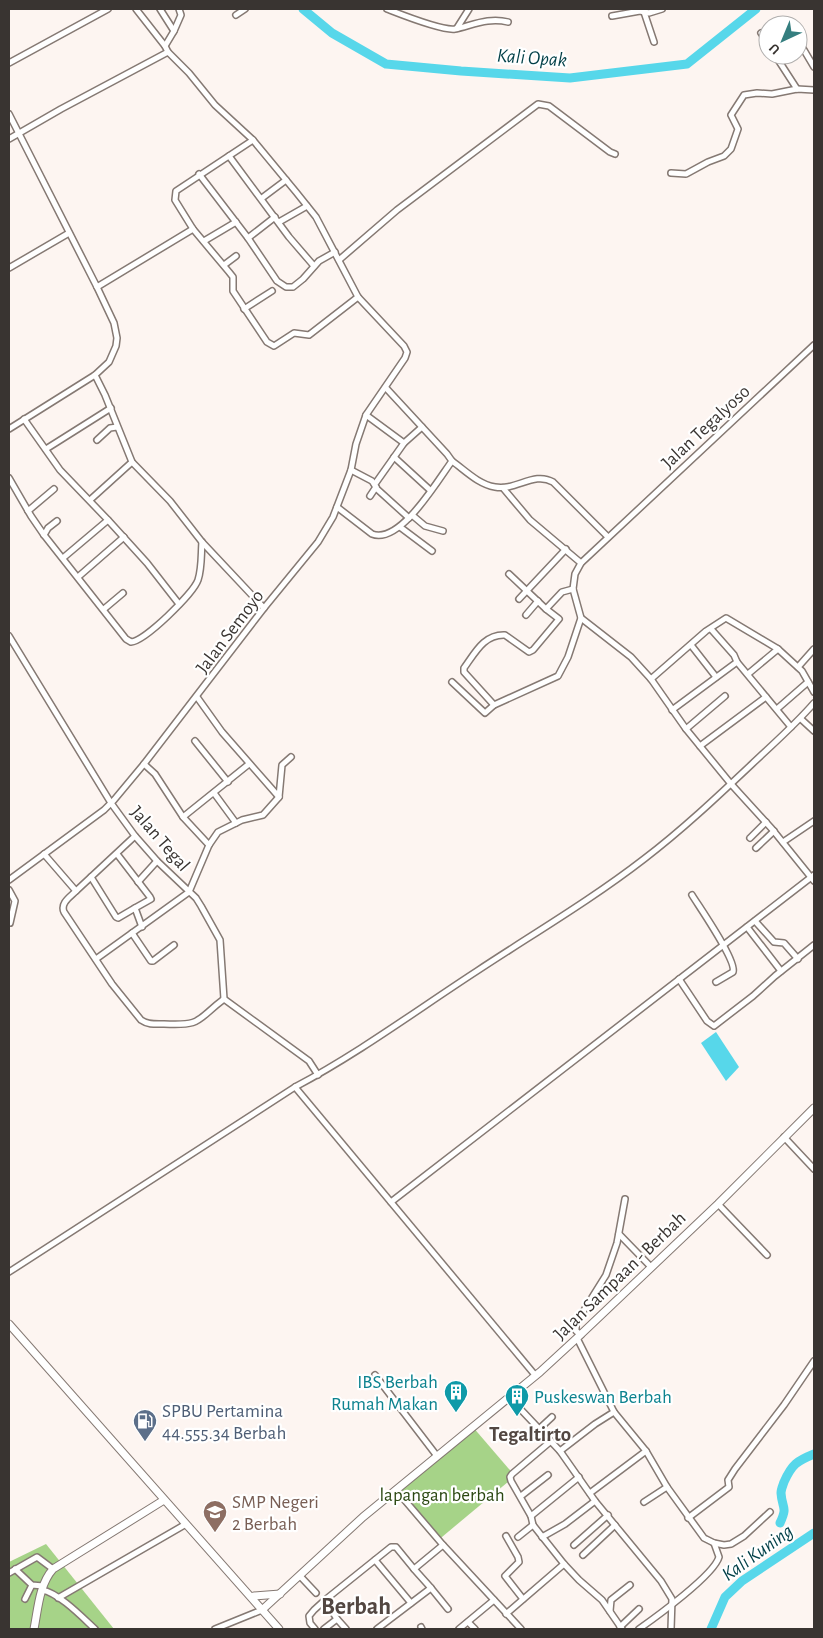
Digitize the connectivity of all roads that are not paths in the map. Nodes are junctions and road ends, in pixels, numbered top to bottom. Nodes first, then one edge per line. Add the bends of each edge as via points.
1 (108, 9) edge
2 (136, 9) edge
3 (160, 9) edge
4 (178, 9) edge
5 (245, 9) edge
6 (387, 9) edge
7 (468, 9) edge
8 (662, 9) edge
9 (644, 12) junction
10 (236, 14) dead end
11 (612, 16) dead end
12 (508, 22) dead end
13 (457, 28) junction
14 (174, 31) junction
15 (654, 42) dead end
16 (167, 49) junction
17 (9, 63) edge
18 (781, 65) edge
19 (797, 89) junction
20 (814, 90) edge
21 (9, 114) edge
22 (19, 133) junction
23 (9, 139) edge
24 (253, 140) junction
25 (615, 154) dead end
26 (229, 156) junction
27 (671, 173) dead end
28 (199, 174) junction
29 (286, 180) junction
30 (262, 198) junction
31 (307, 206) junction
32 (276, 217) junction
33 (236, 222) junction
34 (279, 222) junction
35 (193, 230) junction
36 (69, 233) junction
37 (248, 238) junction
38 (204, 241) junction
39 (335, 252) junction
40 (236, 256) dead end
41 (339, 260) junction
42 (224, 265) junction
43 (314, 266) junction
44 (9, 268) edge
45 (97, 287) junction
46 (272, 291) dead end
47 (358, 297) junction
48 (244, 310) junction
49 (814, 346) edge
50 (95, 376) junction
51 (386, 388) junction
52 (111, 408) junction
53 (366, 416) junction
54 (24, 419) junction
55 (118, 427) junction
56 (422, 427) junction
57 (9, 429) edge
58 (97, 440) dead end
59 (404, 443) junction
60 (46, 449) junction
61 (394, 457) junction
62 (132, 462) junction
63 (454, 462) junction
64 (351, 470) junction
65 (9, 478) edge
66 (376, 486) junction
67 (503, 488) junction
68 (54, 489) dead end
69 (430, 490) junction
70 (370, 496) dead end
71 (90, 500) junction
72 (337, 507) junction
73 (28, 510) junction
74 (410, 516) junction
75 (57, 520) dead end
76 (108, 520) junction
77 (400, 527) junction
78 (443, 531) dead end
79 (44, 535) junction
80 (124, 537) junction
81 (608, 537) junction
82 (202, 542) junction
83 (566, 549) junction
84 (432, 551) dead end
85 (63, 558) junction
86 (581, 563) junction
87 (509, 574) dead end
88 (78, 577) junction
89 (573, 589) junction
90 (527, 590) junction
91 (123, 593) dead end
92 (519, 599) dead end
93 (538, 601) junction
94 (179, 604) junction
95 (264, 608) junction
96 (546, 609) junction
97 (104, 610) junction
98 (526, 614) dead end
99 (581, 618) junction
100 (711, 629) junction
101 (9, 636) edge
102 (691, 645) junction
103 (778, 649) junction
104 (814, 649) edge
105 (737, 662) junction
106 (798, 667) junction
107 (748, 674) junction
108 (716, 677) junction
109 (651, 679) junction
110 (452, 682) dead end
111 (808, 682) junction
112 (814, 692) edge
113 (725, 696) dead end
114 (197, 697) junction
115 (766, 697) junction
116 (814, 703) edge
117 (494, 705) junction
118 (777, 709) junction
119 (672, 710) junction
120 (801, 719) junction
121 (791, 727) junction
122 (686, 729) junction
123 (814, 731) edge
124 (194, 741) dead end
125 (700, 746) junction
126 (291, 757) dead end
127 (144, 764) junction
128 (248, 764) junction
129 (228, 782) junction
130 (730, 784) junction
131 (214, 793) junction
132 (278, 798) junction
133 (111, 803) junction
134 (183, 817) junction
135 (814, 821) edge
136 (766, 822) junction
137 (236, 823) junction
138 (774, 830) junction
139 (135, 836) junction
140 (750, 838) dead end
141 (783, 842) junction
142 (209, 845) junction
143 (756, 848) dead end
144 (44, 854) junction
145 (117, 854) junction
146 (157, 861) junction
147 (91, 877) junction
148 (813, 878) edge
149 (9, 880) edge
150 (138, 882) junction
151 (9, 890) edge
152 (76, 891) junction
153 (189, 892) junction
154 (692, 895) dead end
155 (135, 908) junction
156 (755, 921) junction
157 (10, 923) dead end
158 (142, 927) junction
159 (747, 927) junction
160 (132, 933) junction
161 (174, 945) dead end
162 (724, 945) junction
163 (814, 945) edge
164 (96, 959) junction
165 (798, 959) junction
166 (781, 971) junction
167 (679, 979) junction
168 (716, 982) dead end
169 (224, 999) junction
170 (318, 1075) junction
171 (295, 1087) junction
172 (814, 1108) edge
173 (784, 1137) junction
174 (814, 1169) edge
175 (625, 1199) dead end
176 (391, 1202) junction
177 (718, 1204) junction
178 (619, 1234) junction
179 (767, 1254) dead end
180 (651, 1267) junction
181 (9, 1272) edge
182 (9, 1324) edge
183 (579, 1337) junction
184 (814, 1361) edge
185 (375, 1375) dead end
186 (535, 1375) junction
187 (509, 1397) junction
188 (614, 1412) junction
189 (552, 1417) dead end
190 (539, 1429) junction
191 (551, 1441) junction
192 (560, 1450) junction
193 (646, 1451) junction
194 (438, 1456) junction
195 (548, 1475) dead end
196 (579, 1477) junction
197 (667, 1487) junction
198 (396, 1490) junction
199 (590, 1493) junction
200 (520, 1496) junction
201 (164, 1500) junction
202 (596, 1500) junction
203 (644, 1502) dead end
204 (770, 1512) dead end
205 (608, 1515) junction
206 (531, 1516) junction
207 (688, 1518) junction
208 (186, 1524) junction
209 (615, 1524) junction
210 (533, 1525) junction
211 (506, 1536) dead end
212 (518, 1537) dead end
213 (542, 1537) junction
214 (714, 1543) junction
215 (574, 1545) dead end
216 (443, 1546) junction
217 (583, 1555) dead end
218 (375, 1560) junction
219 (564, 1564) junction
220 (414, 1568) junction
221 (15, 1569) junction
222 (53, 1569) junction
223 (9, 1573) edge
224 (300, 1576) junction
225 (32, 1585) junction
226 (630, 1585) dead end
227 (43, 1588) junction
228 (431, 1588) junction
229 (316, 1593) dead end
230 (280, 1594) junction
231 (252, 1597) junction
232 (58, 1598) junction
233 (25, 1599) dead end
234 (523, 1599) junction
235 (325, 1600) junction
236 (494, 1600) junction
237 (411, 1603) junction
238 (671, 1605) junction
239 (448, 1609) dead end
240 (639, 1609) dead end
241 (262, 1610) junction
242 (610, 1612) junction
243 (506, 1614) junction
244 (337, 1619) junction
245 (468, 1622) junction
246 (621, 1628) edge
247 (34, 1629) edge
248 (95, 1629) edge
249 (216, 1629) edge
250 (279, 1629) edge
251 (315, 1629) edge
252 (324, 1629) edge
253 (346, 1629) edge
254 (376, 1629) edge
255 (459, 1629) edge
256 (475, 1629) edge
257 (521, 1629) edge
258 (639, 1629) edge
259 (671, 1629) edge

1 - 17 street
2 - 16 street
3 - 14 street
4 - 14 street via 181,15
5 - 10 street
6 - 13 street via 414,20
7 - 13 street
8 - 9 street
9 - 11 street
9 - 15 street
12 - 13 street via 483,21
14 - 16 street
16 - 22 street
16 - 24 street via 223,113
18 - 19 street
19 - 20 street
19 - 27 street via 744,95 731,115 738,129 728,153 686,174
21 - 22 street
22 - 23 street
22 - 36 street
24 - 26 street
24 - 29 street
25 - 41 street via 553,109 538,104 389,216
26 - 28 street
26 - 30 street
28 - 33 street
28 - 35 street via 174,195
29 - 30 street
29 - 31 street
30 - 32 street
31 - 34 street
31 - 39 street
32 - 34 street
32 - 37 street
33 - 37 street
33 - 38 street
34 - 43 street
35 - 38 street
35 - 45 street
36 - 44 street
36 - 45 street
37 - 43 street via 277,281 286,287 293,287 303,280
38 - 42 street
39 - 41 street
39 - 43 street
40 - 42 street
41 - 47 street
42 - 48 street via 233,277 233,292
45 - 50 street via 114,323 117,338 109,362
46 - 48 street
47 - 48 street via 309,335 294,333 274,346 267,342
47 - 51 street, Jalan Semoyo via 407,352
49 - 81 street, Jalan Tegalyoso
50 - 52 street
50 - 54 street
51 - 53 street, Jalan Semoyo
51 - 56 street
52 - 55 street
52 - 60 street
53 - 59 street
53 - 64 street, Jalan Semoyo
54 - 57 street
54 - 60 street
55 - 58 street via 110,428
55 - 62 street
56 - 59 street
56 - 63 street
59 - 61 street
60 - 71 street via 60,470
61 - 66 street
61 - 69 street
62 - 71 street
62 - 82 street via 170,501
63 - 67 street via 481,483
63 - 69 street
64 - 66 street
64 - 72 street, Jalan Semoyo
65 - 73 street
66 - 70 street
66 - 74 street
67 - 81 street via 537,478 547,479
67 - 83 street via 530,520
68 - 73 street
69 - 74 street
71 - 76 street
72 - 77 street via 375,535
72 - 95 street, Jalan Semoyo via 318,542
73 - 79 street
74 - 77 street
74 - 78 street via 425,526
75 - 79 street
76 - 80 street
76 - 85 street
77 - 84 street
79 - 85 street
80 - 88 street
80 - 94 street
81 - 86 street, Jalan Tegalyoso
82 - 94 street via 197,582
82 - 95 street
83 - 86 street
83 - 90 street
85 - 88 street
86 - 89 street
87 - 90 street
88 - 97 street
89 - 96 street via 562,592
89 - 99 street
90 - 92 street
90 - 93 street
91 - 97 street
93 - 96 street
93 - 98 street
94 - 97 street via 135,642 126,639
95 - 114 street, Jalan Semoyo
96 - 117 street via 559,619 533,650 529,652 505,635 490,637 464,668 464,672
99 - 109 street via 631,657
99 - 117 street via 558,676
100 - 102 street
100 - 103 street via 727,618
100 - 105 street
101 - 133 street, Jalan Tegal
102 - 108 street
102 - 109 street
103 - 106 street
103 - 107 street
104 - 106 street
105 - 107 street
105 - 108 street
106 - 111 street
107 - 115 street
108 - 119 street
109 - 119 street
110 - 117 street via 485,713
111 - 112 street
111 - 118 street
113 - 122 street
114 - 127 street, Jalan Semoyo
114 - 128 street
115 - 118 street
115 - 125 street
116 - 120 street
118 - 121 street
119 - 122 street
120 - 121 street
120 - 123 street
121 - 130 street
122 - 125 street
124 - 129 street
125 - 130 street
126 - 132 street via 282,765
127 - 133 street, Jalan Semoyo
127 - 134 street via 155,774
128 - 129 street
128 - 132 street
129 - 131 street
130 - 136 street
130 - 170 street via 643,860 418,1012
131 - 134 street
131 - 137 street
132 - 137 street via 263,815
133 - 139 street, Jalan Tegal
133 - 144 street, Jalan Semoyo
134 - 142 street
135 - 141 street
136 - 138 street
136 - 140 street
137 - 142 street via 218,832
138 - 141 street
138 - 143 street
139 - 145 street
139 - 146 street, Jalan Tegal
141 - 148 street
142 - 153 street
144 - 149 street, Jalan Semoyo
144 - 152 street
145 - 147 street
145 - 150 street
146 - 150 street
146 - 153 street, Jalan Tegal
147 - 152 street
147 - 155 street via 116,917
148 - 156 street
150 - 155 street via 151,899
151 - 157 street via 15,901
152 - 164 street via 62,907
153 - 158 street
153 - 169 street, Jalan Tegal via 202,906 220,940
154 - 162 street
155 - 158 street
156 - 159 street
156 - 165 street via 774,942 784,943
158 - 160 street
159 - 162 street
159 - 166 street
160 - 161 street via 151,961
160 - 164 street
162 - 167 street
162 - 168 street via 734,970
163 - 165 street
164 - 169 street via 129,1006 147,1024 191,1024 205,1017
165 - 166 street
166 - 167 street via 714,1026 707,1021
167 - 176 street
169 - 170 street via 298,1052 313,1065
170 - 171 street
171 - 176 street
171 - 181 street
172 - 173 main road, Jalan Sampaan - Berbah
173 - 174 street
173 - 177 main road, Jalan Sampaan - Berbah
175 - 178 street
176 - 186 street
177 - 179 street
177 - 180 main road, Jalan Sampaan - Berbah
178 - 180 street
178 - 183 street via 604,1279 576,1323
180 - 183 main road, Jalan Sampaan - Berbah
182 - 201 main road
183 - 186 main road, Jalan Sampaan - Berbah
183 - 188 street
184 - 207 street via 735,1469 728,1480 729,1487
185 - 194 street
186 - 187 main road, Jalan Sampaan - Berbah
187 - 190 street
187 - 194 main road, Jalan Sampaan - Berbah
188 - 192 street
188 - 193 street
189 - 190 street
190 - 191 street
191 - 192 street
191 - 200 street via 510,1477
192 - 196 street
193 - 197 street
193 - 199 street
194 - 198 main road, Jalan Sampaan - Berbah
195 - 200 street
196 - 199 street
196 - 206 street
197 - 203 street
197 - 207 street
198 - 216 street
198 - 224 main road, Jalan Sampaan - Berbah
199 - 202 street
200 - 206 street
201 - 208 main road
201 - 222 main road
202 - 205 street
202 - 213 street
204 - 214 street via 738,1540 724,1545
205 - 209 street
205 - 215 street
206 - 210 street
207 - 214 street via 704,1538
208 - 231 main road
208 - 232 street
209 - 217 street
209 - 238 street via 670,1593
210 - 212 street
210 - 213 street
211 - 234 street via 519,1562 505,1576
213 - 219 street
214 - 238 street via 718,1562
216 - 220 street
216 - 236 street
218 - 220 street via 394,1546
218 - 235 street
218 - 237 street
219 - 234 street
219 - 242 street
220 - 228 street
221 - 222 street via 37,1557
221 - 223 street
221 - 225 street
222 - 227 main road
224 - 229 street
224 - 230 main road, Jalan Sampaan - Berbah
225 - 227 street
225 - 233 street
226 - 242 street via 612,1600
227 - 232 street
227 - 247 main road
228 - 237 street
228 - 239 street
230 - 231 main road
230 - 241 main road, Jalan Sampaan - Berbah
231 - 241 main road
232 - 248 street
234 - 243 street
235 - 244 street
235 - 251 street via 309,1616
236 - 243 street
236 - 245 street
237 - 254 street
238 - 258 street
238 - 259 street
240 - 246 street
241 - 249 street
241 - 250 main road
242 - 246 street
243 - 257 street
244 - 252 street
244 - 253 street
245 - 255 street
245 - 256 street

